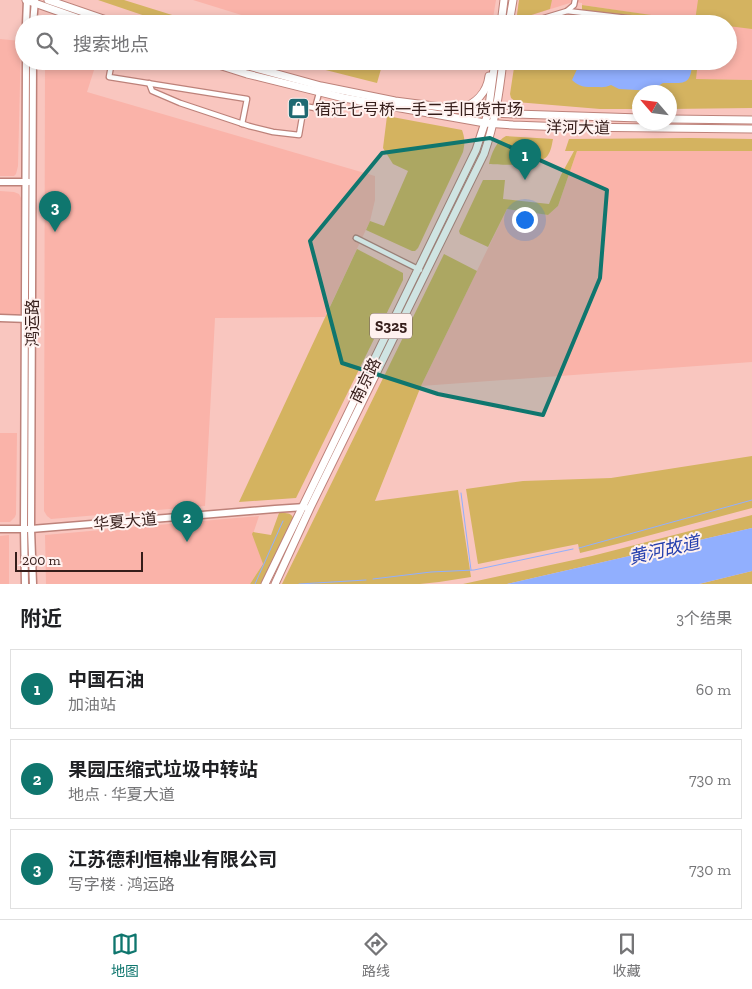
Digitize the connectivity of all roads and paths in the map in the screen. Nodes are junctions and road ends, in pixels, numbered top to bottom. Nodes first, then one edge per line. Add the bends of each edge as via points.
1 (48, 0) edge
2 (504, 0) edge
3 (513, 0) edge
4 (30, 1) edge
5 (575, 2) edge
6 (567, 12) junction
7 (583, 13) junction
8 (28, 15) edge
9 (32, 15) edge
10 (69, 15) edge
11 (92, 15) edge
12 (501, 15) edge
13 (510, 15) edge
14 (556, 15) edge
15 (600, 15) edge
16 (26, 70) edge
17 (33, 70) edge
18 (110, 70) edge
19 (234, 70) edge
20 (263, 70) edge
21 (491, 70) edge
22 (493, 70) edge
23 (503, 70) edge
24 (149, 83) junction
25 (319, 93) junction
26 (457, 110) junction
27 (488, 114) junction
28 (496, 114) junction
29 (632, 118) edge
30 (677, 119) edge
31 (752, 120) edge
32 (486, 123) junction
33 (242, 124) junction
34 (494, 124) junction
35 (752, 129) edge
36 (0, 182) edge
37 (29, 182) junction
38 (356, 238) dead end
39 (422, 271) junction
40 (0, 318) edge
41 (28, 319) junction
42 (307, 508) junction
43 (0, 529) edge
44 (27, 529) junction
45 (25, 584) edge
46 (33, 584) edge
47 (266, 584) edge
48 (275, 584) edge

1 - 11 main road
2 - 12 main road
3 - 13 main road
4 - 8 street
4 - 9 street
4 - 10 main road
5 - 6 street
5 - 7 street
6 - 7 street
6 - 14 street
7 - 15 street
16 - 37 street, 鸿运路
17 - 37 street, 鸿运路
18 - 24 street via 108,78
19 - 25 main road, 洋河大道
20 - 26 main road, 洋河大道 via 321,86
21 - 26 main road via 483,93 469,106
22 - 27 main road, 南京路 / S325
23 - 28 main road, 南京路 / S325
24 - 33 street via 152,91
24 - 33 street via 247,99
25 - 32 main road, 洋河大道
25 - 33 street via 315,108 304,106 299,135
26 - 27 main road, 洋河大道
27 - 28 main road, 洋河大道
27 - 32 main road, 南京路 / S325
28 - 29 main road, 洋河大道
28 - 34 main road, 南京路 / S325
30 - 31 main road
32 - 34 main road, 洋河大道
32 - 39 main road, 南京路 / S325
34 - 35 main road, 洋河大道
34 - 39 main road, 南京路 / S325 via 484,154
36 - 37 street
37 - 41 street, 鸿运路
38 - 39 street
39 - 42 main road, 南京路 / S325
40 - 41 street
41 - 44 street, 鸿运路
42 - 44 street, 华夏大道
42 - 47 main road, 南京路 / S325
42 - 48 main road, 南京路 / S325
43 - 44 street, 华夏大道
44 - 45 street, 鸿运路
44 - 46 street, 鸿运路

